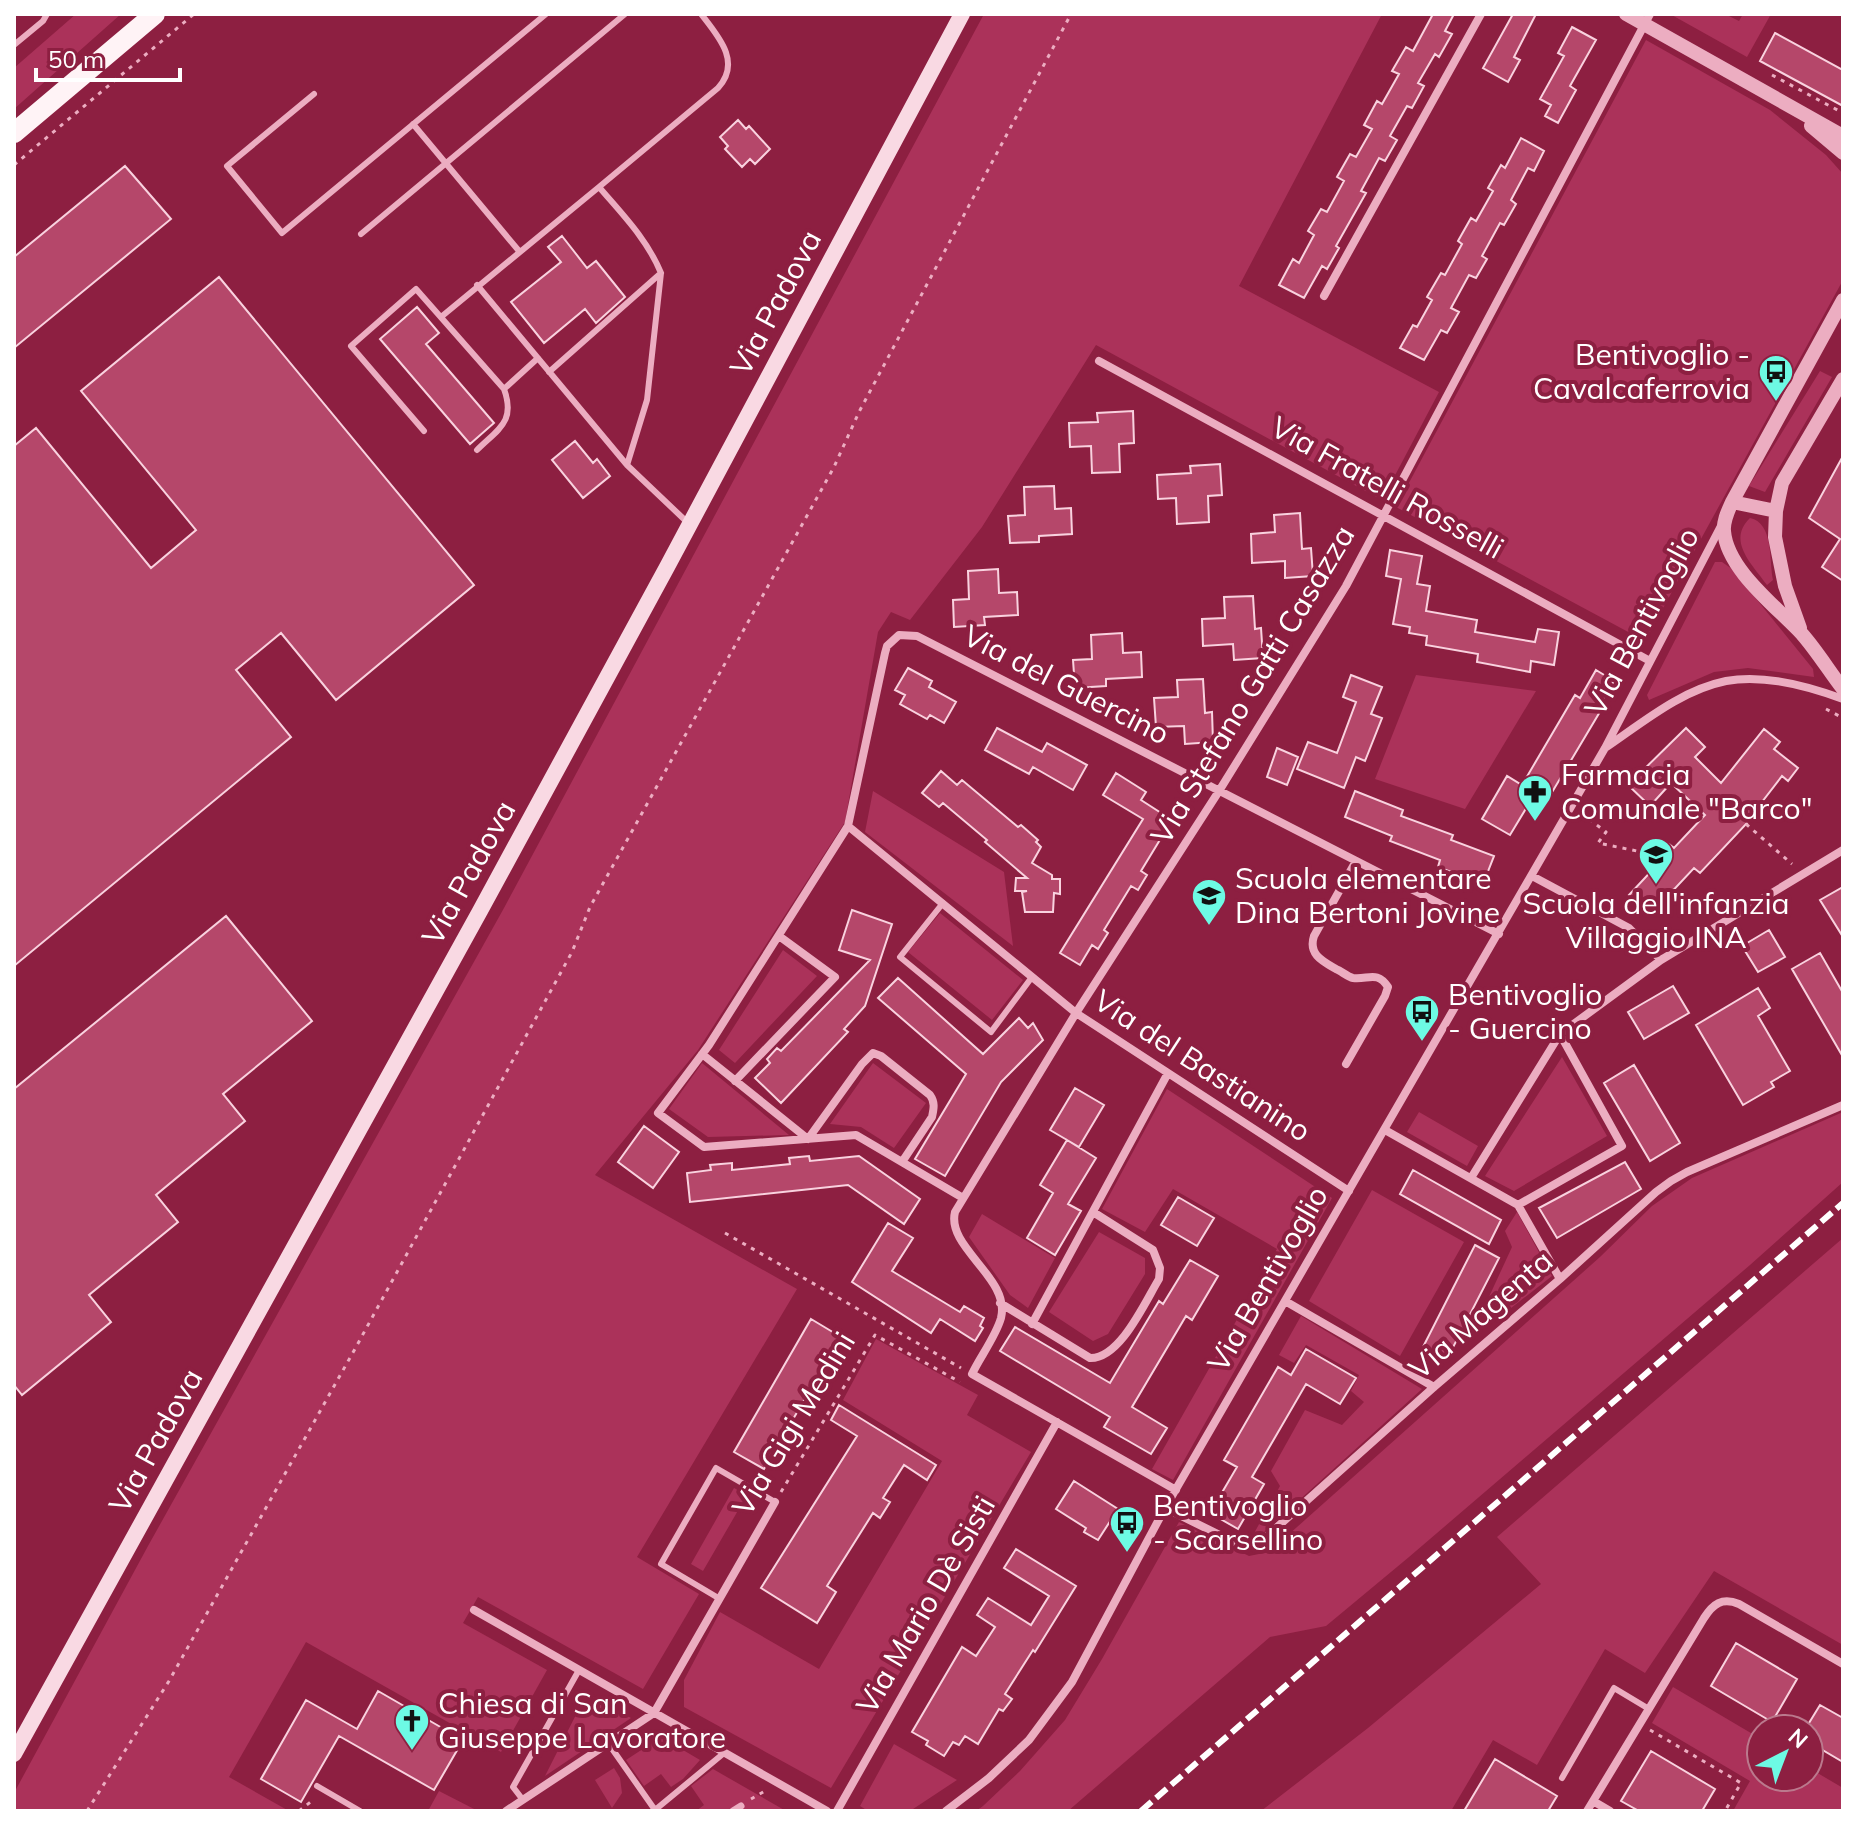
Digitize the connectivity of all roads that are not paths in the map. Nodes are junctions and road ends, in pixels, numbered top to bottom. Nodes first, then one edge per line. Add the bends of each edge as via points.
1 (47, 14) edge
2 (155, 14) edge
3 (546, 14) edge
4 (625, 14) edge
5 (701, 14) edge
6 (962, 14) edge
7 (1481, 14) edge
8 (1626, 14) edge
9 (1647, 19) edge
10 (14, 44) edge
11 (314, 94) dead end
12 (1786, 105) junction
13 (413, 124) junction
14 (14, 133) edge
15 (1843, 136) edge
16 (1843, 153) edge
17 (446, 163) junction
18 (599, 187) junction
19 (361, 234) dead end
20 (519, 251) junction
21 (661, 273) junction
22 (477, 285) junction
23 (1324, 296) dead end
24 (1843, 300) edge
25 (441, 317) junction
26 (538, 358) junction
27 (1099, 361) dead end
28 (549, 372) junction
29 (1843, 379) edge
30 (504, 389) junction
31 (424, 431) dead end
32 (477, 450) dead end
33 (627, 465) junction
34 (1732, 502) junction
35 (1776, 511) junction
36 (1384, 515) junction
37 (1724, 520) junction
38 (690, 525) junction
39 (1803, 635) junction
40 (1650, 661) junction
41 (1843, 689) edge
42 (1843, 699) edge
43 (1605, 748) junction
44 (1219, 791) junction
45 (848, 826) junction
46 (1843, 850) edge
47 (1356, 861) junction
48 (1532, 876) junction
49 (943, 903) junction
50 (1499, 934) junction
51 (779, 936) junction
52 (1661, 960) junction
53 (1032, 977) junction
54 (1076, 1013) junction
55 (1560, 1034) junction
56 (702, 1054) junction
57 (1346, 1064) dead end
58 (1168, 1073) junction
59 (735, 1081) junction
60 (1843, 1105) edge
61 (1385, 1130) junction
62 (808, 1139) junction
63 (902, 1162) junction
64 (1471, 1178) junction
65 (1349, 1191) junction
66 (963, 1198) junction
67 (1518, 1205) junction
68 (1093, 1212) junction
69 (1560, 1279) junction
70 (1285, 1301) junction
71 (1000, 1303) junction
72 (1032, 1324) junction
73 (1434, 1387) junction
74 (1057, 1422) junction
75 (1176, 1490) junction
76 (775, 1502) joint
77 (1165, 1508) junction
78 (720, 1599) junction
79 (474, 1610) dead end
80 (1843, 1664) edge
81 (579, 1670) junction
82 (1649, 1709) junction
83 (654, 1713) junction
84 (608, 1743) junction
85 (724, 1753) junction
86 (14, 1754) edge
87 (1562, 1778) dead end
88 (317, 1786) dead end
89 (523, 1800) junction
90 (1593, 1801) junction
91 (741, 1806) road end
92 (360, 1811) edge
93 (506, 1811) edge
94 (733, 1811) edge
95 (827, 1811) edge
96 (837, 1811) edge
97 (946, 1811) edge
98 (1587, 1811) edge
99 (1610, 1811) edge

1 - 10 lane
2 - 14 main road
3 - 13 lane
4 - 17 lane
5 - 18 lane via 726,51 726,80
6 - 38 main road, Via Padova
7 - 23 street
8 - 9 street
9 - 12 street
9 - 36 street, Via Stefano Gatti Casazza
11 - 13 lane via 227,166 282,233
12 - 15 street
12 - 16 street
13 - 17 lane
17 - 19 lane
17 - 20 lane
18 - 20 lane
18 - 21 lane via 642,237
20 - 22 lane
21 - 28 lane
21 - 33 lane via 647,400
22 - 25 lane
22 - 26 lane
24 - 34 street, Via Bentivoglio
25 - 30 lane
25 - 31 lane via 416,289 351,346
26 - 28 lane
26 - 30 lane
27 - 36 street, Via Fratelli Rosselli
28 - 33 lane
29 - 35 street via 1782,483
30 - 32 lane via 510,404 507,421
33 - 38 lane
34 - 35 street, Via Bentivoglio
34 - 37 street, Via Bentivoglio
35 - 39 street via 1775,537 1785,586
36 - 40 street, Via Fratelli Rosselli
36 - 44 street, Via Stefano Gatti Casazza
37 - 39 street, Via Bentivoglio via 1725,539 1736,563
37 - 40 street, Via Bentivoglio
38 - 86 main road, Via Padova
39 - 41 street
40 - 43 street, Via Bentivoglio
42 - 43 street, Via Bentivoglio via 1782,682 1726,681 1673,703
43 - 48 street, Via Bentivoglio
44 - 45 street, Via del Guercino via 917,636 899,635 887,646 881,667
44 - 47 street, Via del Guercino
44 - 54 street, Via Stefano Gatti Casazza
45 - 49 street, Via del Bastianino
45 - 51 street
46 - 52 street
47 - 50 street, Via del Guercino
47 - 57 street via 1311,944 1322,960 1352,978 1378,977 1388,987
48 - 50 street, Via Bentivoglio
48 - 52 street via 1629,928
49 - 53 street, Via del Bastianino
49 - 53 lane via 900,957 991,1032
50 - 61 street, Via Bentivoglio
51 - 56 street
51 - 59 street via 835,977
52 - 55 street
53 - 54 street, Via del Bastianino
54 - 58 street, Via del Bastianino
54 - 66 street, Via Stefano Gatti Casazza
55 - 64 street
55 - 67 street via 1622,1146
56 - 59 street
56 - 62 street via 658,1113 704,1147
58 - 65 street, Via del Bastianino
58 - 68 street
59 - 62 street
60 - 69 street, Via Magenta via 1671,1181
61 - 64 street
61 - 65 street, Via Bentivoglio
62 - 63 street via 856,1135
62 - 63 street via 873,1053 933,1100 932,1117
63 - 66 street
64 - 67 street
65 - 70 street, Via Bentivoglio
66 - 71 street via 954,1228 990,1279
67 - 69 street
68 - 72 street
68 - 72 street via 1153,1250 1159,1279 1123,1338 1097,1358
69 - 73 street, Via Magenta
70 - 73 street
70 - 75 street, Via Bentivoglio
71 - 72 street
71 - 74 street via 1001,1317 972,1374
73 - 77 street, Via Magenta via 1257,1545 1240,1545
74 - 75 street
74 - 96 street, Via Mario Dè Sisti
75 - 77 street, Via Bentivoglio
76 - 78 street, Via Gigi Medini
76 - 78 lane via 716,1468 661,1564
77 - 97 street, Via Bentivoglio via 1072,1682 1047,1717 1007,1762
78 - 83 street, Via Gigi Medini
79 - 81 street
80 - 82 street via 1724,1600 1711,1607
81 - 83 street
81 - 89 lane via 513,1787
82 - 87 lane via 1614,1688
82 - 90 street
83 - 84 street
83 - 85 street
84 - 85 lane via 655,1810
84 - 89 street
85 - 95 street
88 - 92 lane
89 - 93 street
90 - 98 street
90 - 99 street
91 - 94 street

